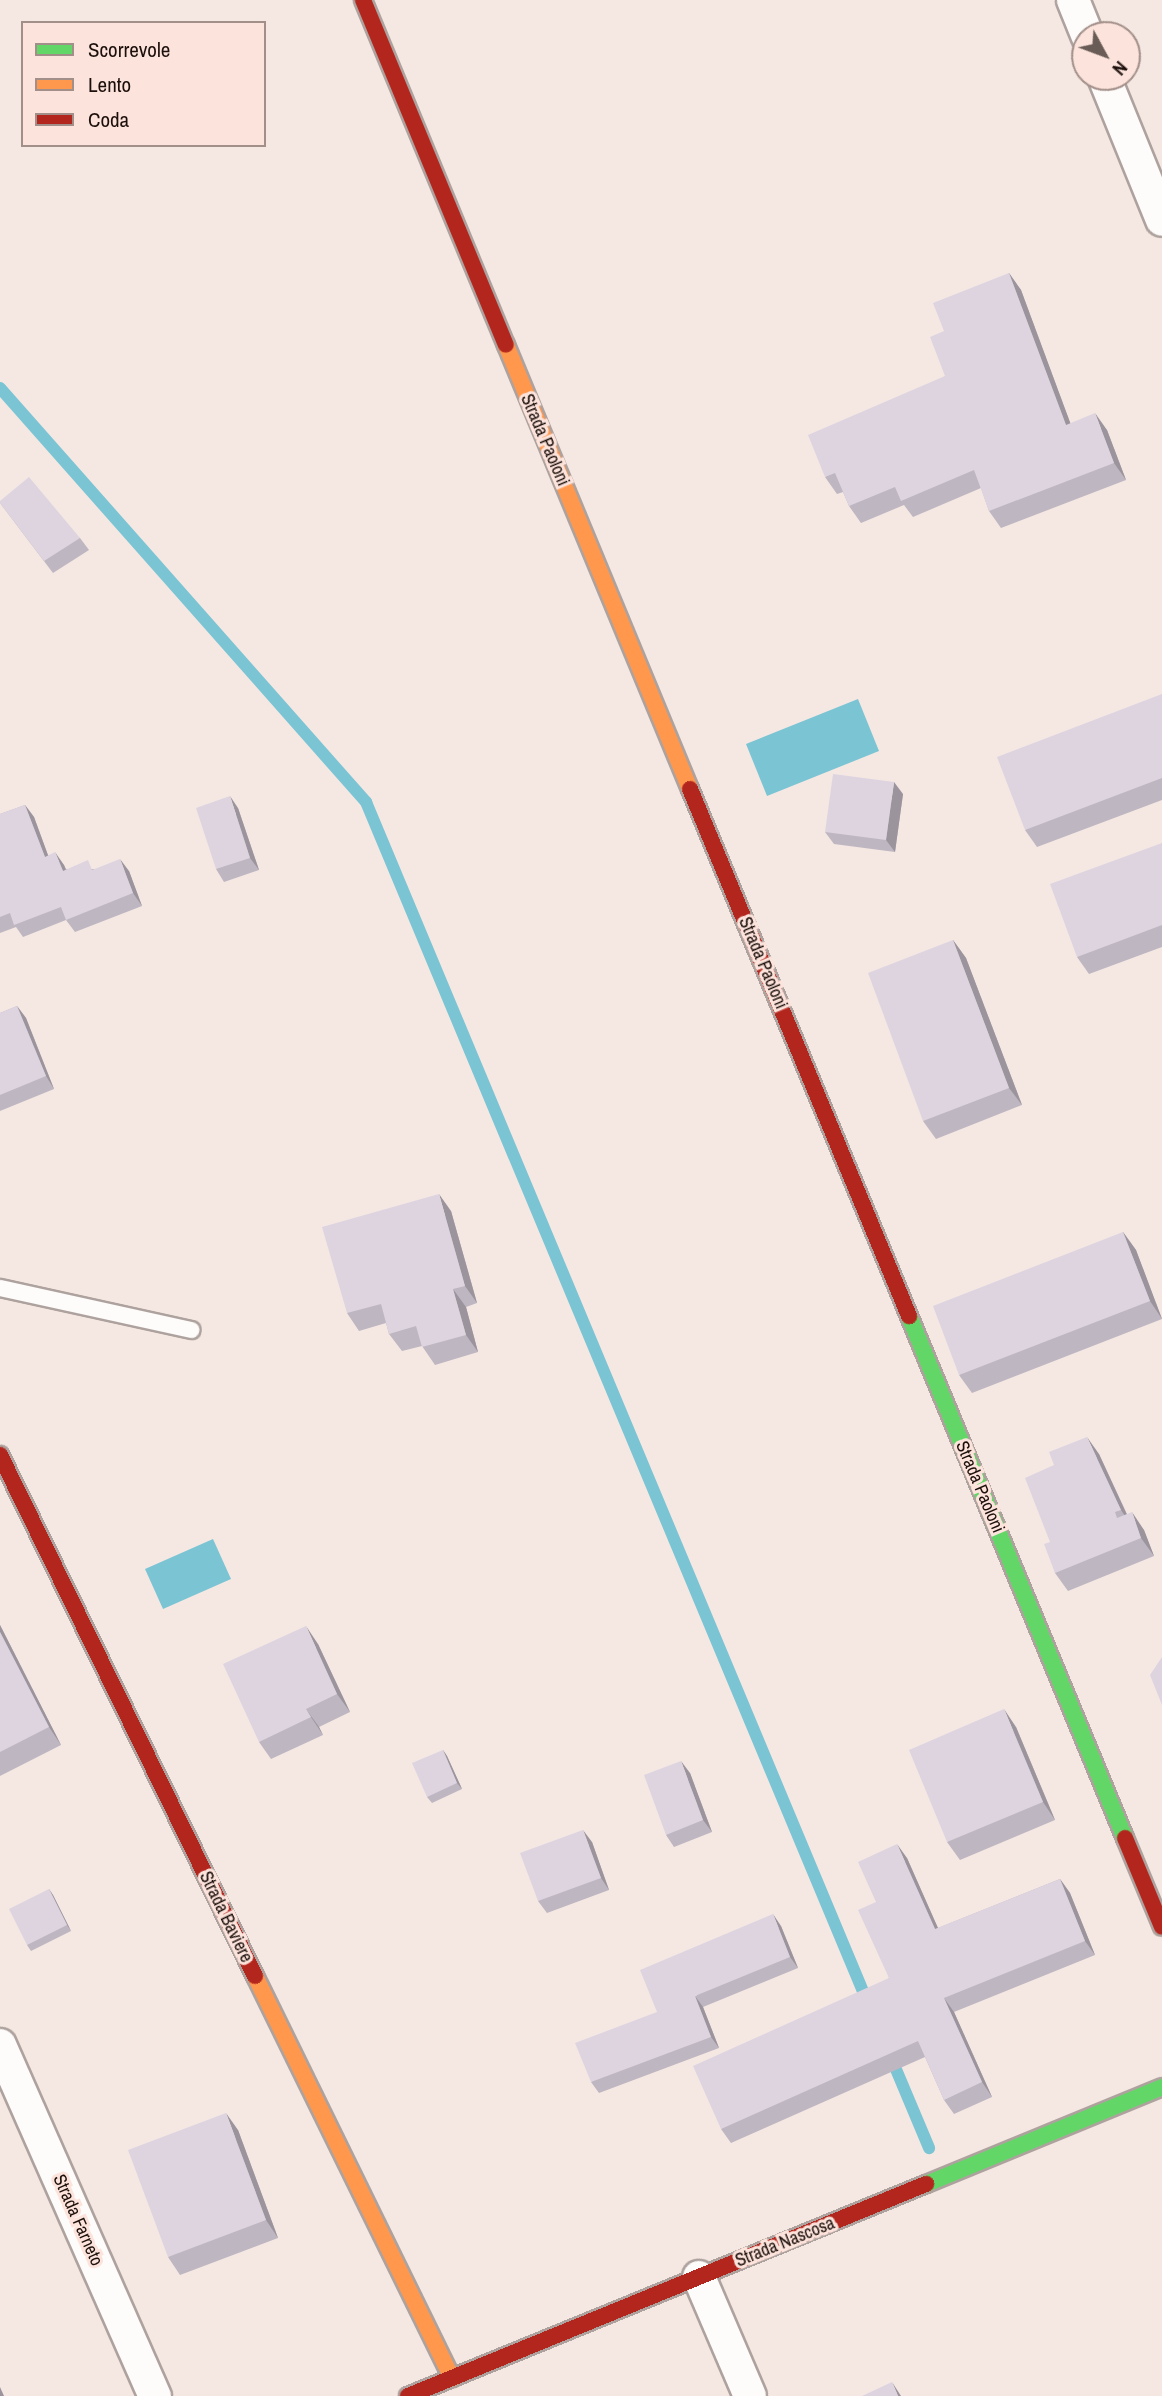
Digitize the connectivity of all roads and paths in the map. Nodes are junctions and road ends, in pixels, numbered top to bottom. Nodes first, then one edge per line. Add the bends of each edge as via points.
1 (363, 0) edge
2 (1073, 0) edge
3 (1081, 21) edge
4 (1110, 91) edge
5 (1162, 220) edge
6 (0, 1288) edge
7 (191, 1330) dead end
8 (0, 1455) edge
9 (1162, 1927) edge
10 (0, 2045) edge
11 (1162, 2087) edge
12 (699, 2277) junction
13 (452, 2378) junction
14 (155, 2396) edge
15 (408, 2396) edge
16 (750, 2396) edge

1 - 9 street, Strada Paoloni
2 - 3 street
4 - 5 street
6 - 7 lane
8 - 13 street, Strada Baviere
10 - 14 street, Strada Farneto
11 - 12 street, Strada Nascosa
12 - 13 street, Strada Nascosa
12 - 16 street
13 - 15 street, Strada Nascosa

